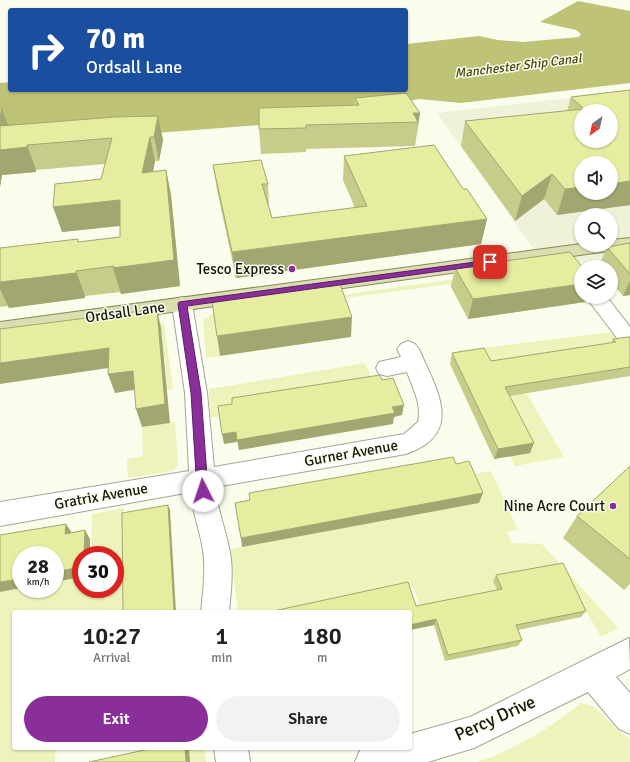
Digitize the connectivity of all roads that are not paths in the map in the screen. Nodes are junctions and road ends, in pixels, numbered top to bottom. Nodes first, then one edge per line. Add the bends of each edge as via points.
1 (630, 243) edge
2 (562, 252) junction
3 (574, 267) edge
4 (182, 304) junction
5 (601, 304) edge
6 (0, 329) edge
7 (630, 341) edge
8 (387, 368) dead end
9 (202, 479) junction
10 (0, 514) edge
11 (215, 610) edge
12 (628, 653) dead end
13 (592, 673) junction
14 (630, 718) edge
15 (231, 750) edge
16 (233, 762) edge
17 (372, 762) edge

1 - 2 main road, Ordsall Lane
2 - 3 street
2 - 4 main road, Ordsall Lane
4 - 6 main road, Ordsall Lane
4 - 9 street via 196,393
5 - 7 street
8 - 9 street, Gurner Avenue via 411,356 430,402 431,420 427,429 414,440 396,446
9 - 10 street, Gratrix Avenue
9 - 11 street via 204,503 216,548 219,571
12 - 13 street, Percy Drive
13 - 14 street
13 - 17 street, Percy Drive via 474,732
15 - 16 street

